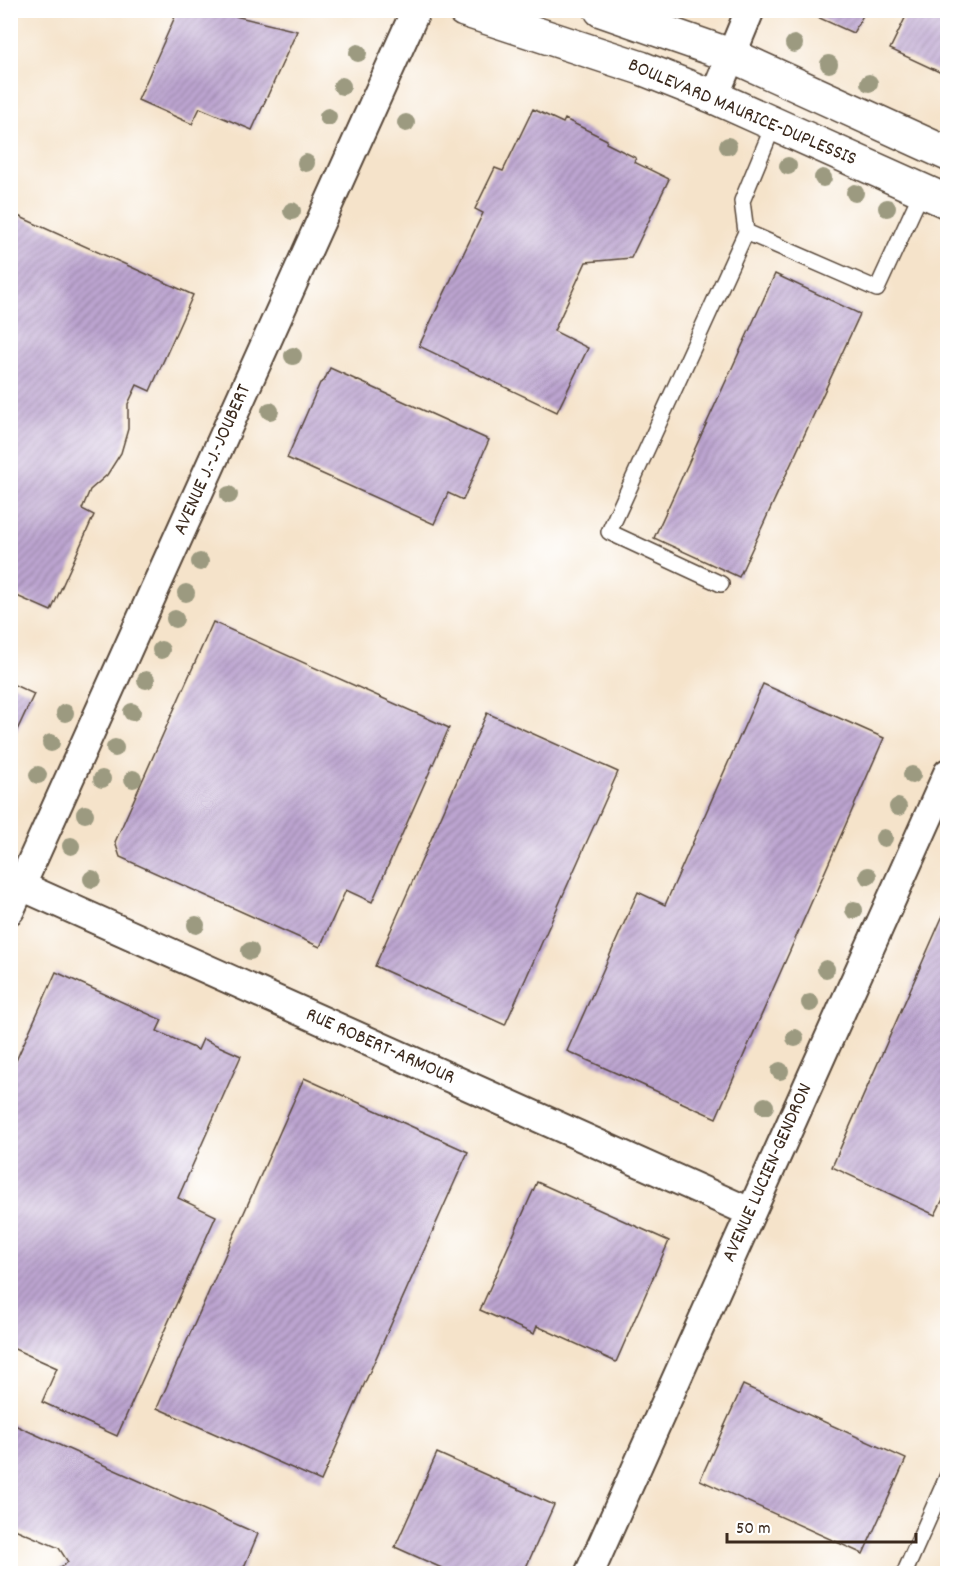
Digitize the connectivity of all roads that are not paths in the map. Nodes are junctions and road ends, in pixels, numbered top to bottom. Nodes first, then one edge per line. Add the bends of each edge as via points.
1 (416, 10) edge
2 (464, 10) edge
3 (601, 10) edge
4 (750, 10) edge
5 (733, 57) junction
6 (714, 97) junction
7 (774, 124) junction
8 (948, 154) edge
9 (935, 196) edge
10 (746, 232) junction
11 (721, 584) dead end
12 (948, 772) edge
13 (14, 892) edge
14 (750, 1212) junction
15 (948, 1474) edge
16 (589, 1574) edge
17 (904, 1574) edge

1 - 13 street, AVENUE J.-J.-JOUBERT
2 - 6 street, BOULEVARD MAURICE-DUPLESSIS via 641,68
3 - 5 street
4 - 5 street
5 - 6 street
5 - 8 street
6 - 7 street, BOULEVARD MAURICE-DUPLESSIS
7 - 9 street, BOULEVARD MAURICE-DUPLESSIS
7 - 10 lane via 742,201
9 - 10 lane via 877,289
10 - 11 lane via 609,532
12 - 14 street, AVENUE LUCIEN-GENDRON
13 - 14 street, RUE ROBERT-ARMOUR
14 - 16 street, AVENUE LUCIEN-GENDRON
15 - 17 lane

